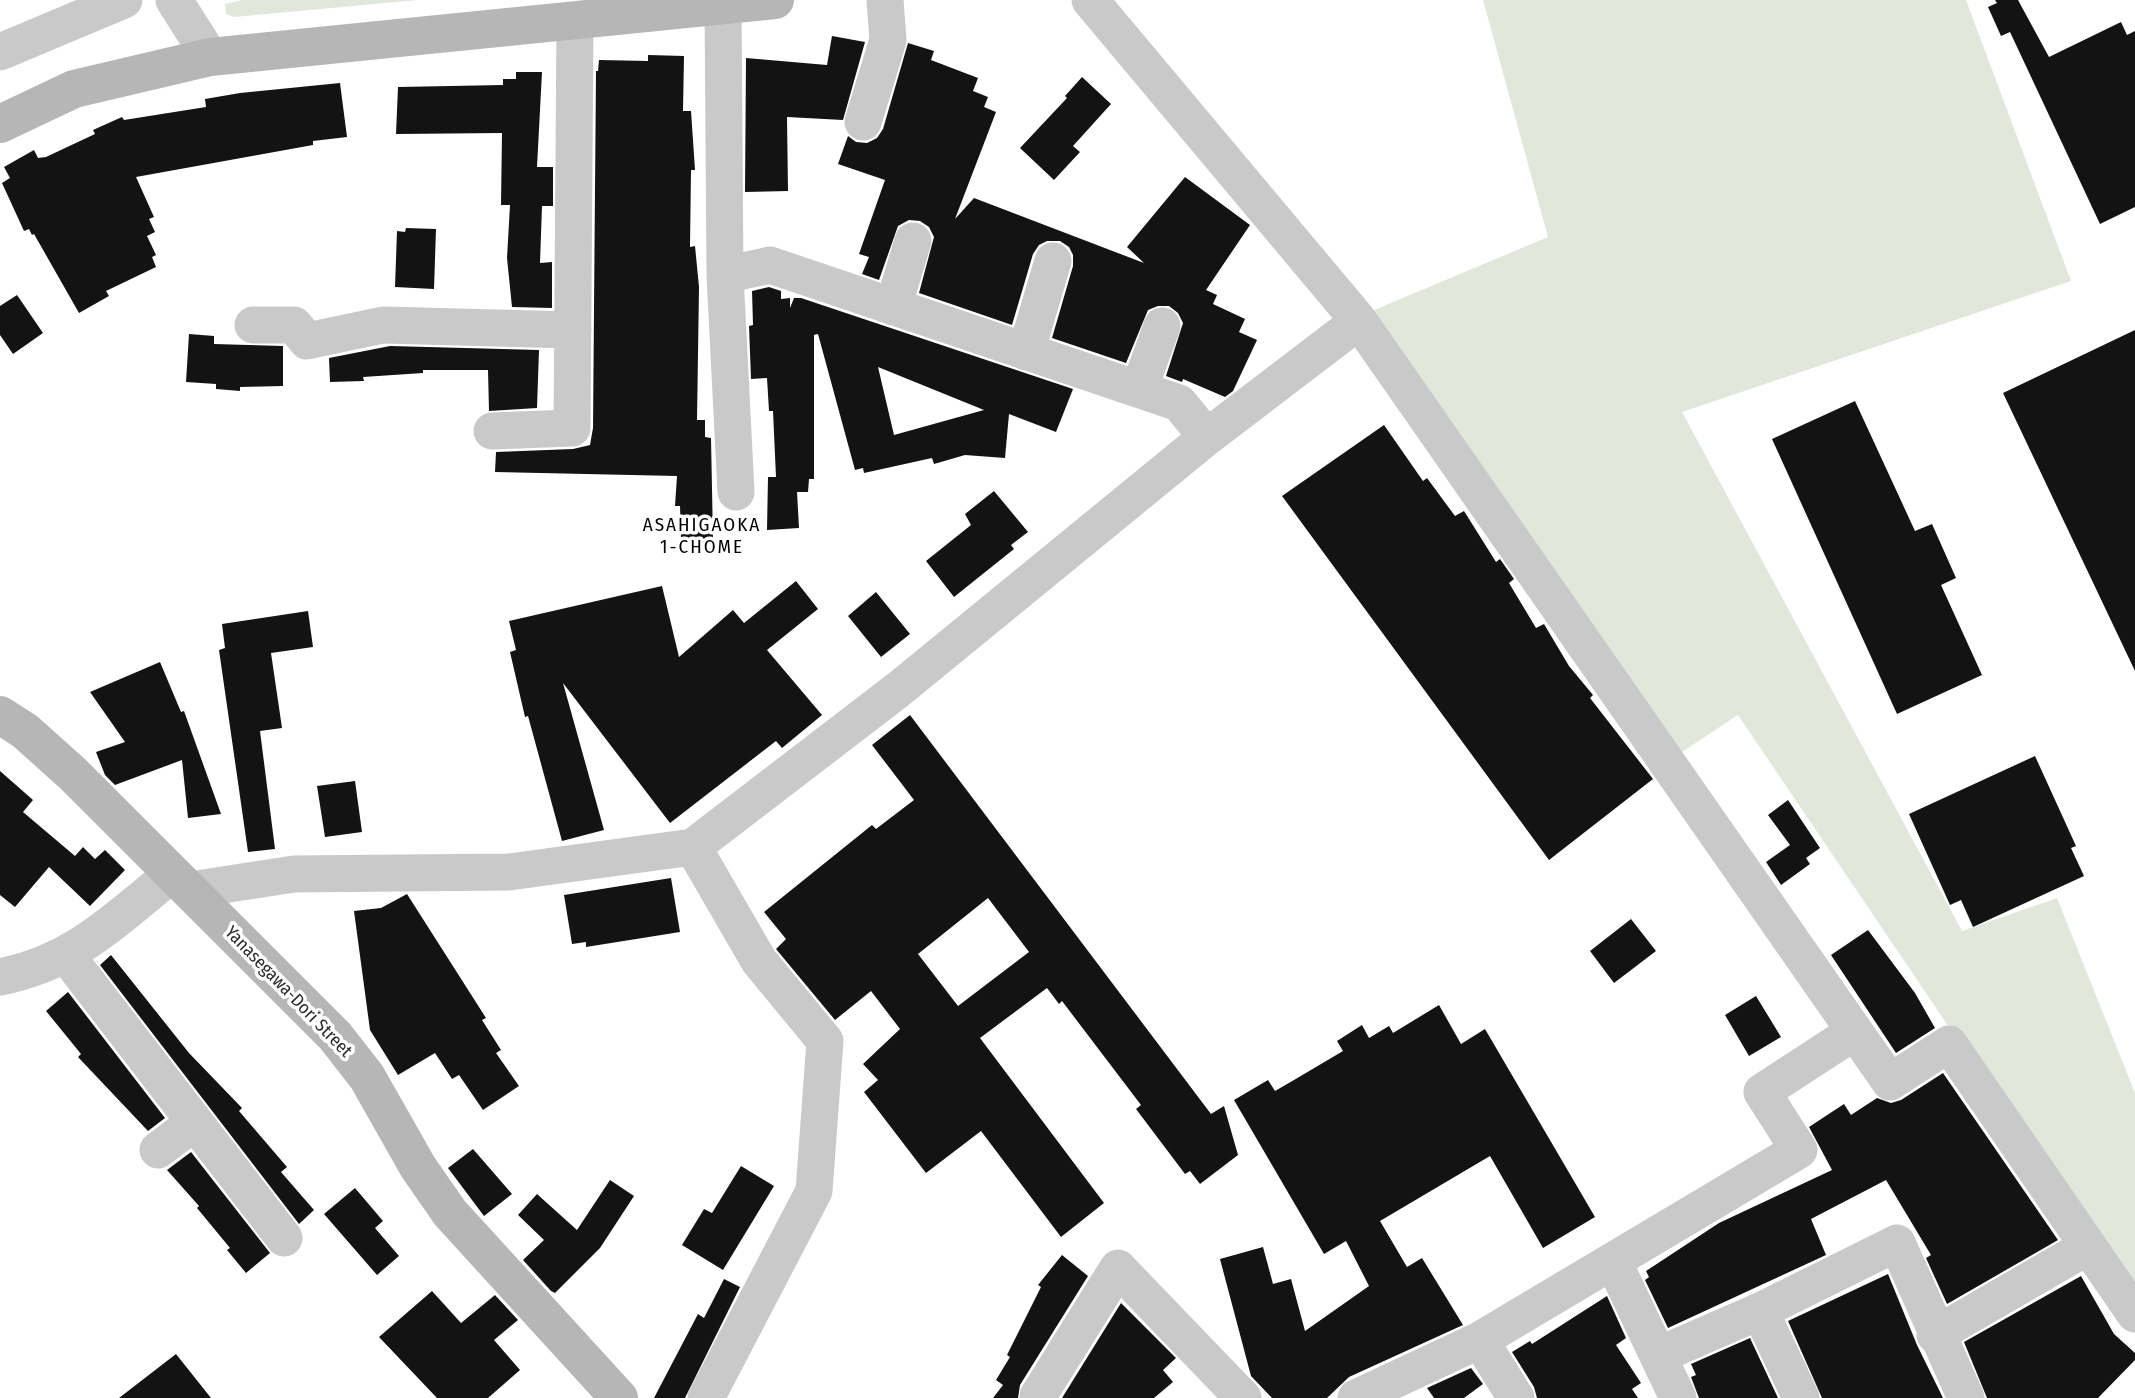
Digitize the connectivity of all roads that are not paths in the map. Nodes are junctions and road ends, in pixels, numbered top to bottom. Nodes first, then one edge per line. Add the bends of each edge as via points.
1 (124, 0) edge
2 (174, 0) edge
3 (775, 0) edge
4 (885, 0) edge
5 (1090, 0) edge
6 (723, 5) junction
7 (575, 20) junction
8 (0, 52) edge
9 (210, 57) junction
10 (863, 122) dead end
11 (0, 124) edge
12 (913, 241) dead end
13 (1053, 261) dead end
14 (725, 275) junction
15 (893, 307) junction
16 (1359, 321) junction
17 (253, 325) dead end
18 (1162, 326) dead end
19 (573, 330) junction
20 (1026, 352) junction
21 (1139, 389) junction
22 (492, 431) dead end
23 (1207, 437) junction
24 (736, 492) dead end
25 (0, 715) edge
26 (693, 847) junction
27 (181, 882) junction
28 (67, 956) junction
29 (0, 977) edge
30 (1854, 1032) junction
31 (194, 1123) junction
32 (158, 1150) dead end
33 (284, 1238) dead end
34 (2087, 1247) junction
35 (1614, 1263) junction
36 (1760, 1311) junction
37 (2135, 1314) edge
38 (1936, 1335) junction
39 (1480, 1340) junction
40 (1659, 1355) junction
41 (619, 1398) edge
42 (706, 1398) edge
43 (1040, 1398) edge
44 (1242, 1398) edge
45 (1356, 1398) edge
46 (1516, 1398) edge
47 (1678, 1398) edge
48 (1801, 1398) edge
49 (1966, 1398) edge

1 - 8 street
2 - 9 street
3 - 6 street
4 - 10 street via 888,40
5 - 16 street
6 - 7 street
6 - 14 street
7 - 9 street
7 - 19 street
9 - 11 street via 74,89
12 - 15 street
13 - 20 street
14 - 15 street via 770,265
14 - 24 street
15 - 20 street
16 - 23 street
16 - 30 street
17 - 19 street via 294,325 307,341 383,325
18 - 21 street
19 - 22 street via 572,428
20 - 21 street
21 - 23 street via 1179,403
23 - 26 street via 960,641
25 - 27 street, Yanasegawa-Dori Street via 73,774
26 - 27 street via 509,872 294,874
26 - 42 street via 759,961 825,1041 814,1191
27 - 28 street
27 - 41 street, Yanasegawa-Dori Street via 335,1036 367,1077 450,1213
28 - 29 street
28 - 31 street
30 - 34 street via 1890,1082 1949,1044
30 - 35 street via 1762,1092 1800,1150
31 - 32 street
31 - 33 street
34 - 37 street
34 - 38 street
35 - 39 street
35 - 40 street
36 - 38 street via 1897,1243
36 - 40 street
36 - 48 street
38 - 49 street
39 - 45 street
39 - 46 street
40 - 47 street
43 - 44 street via 1118,1268

